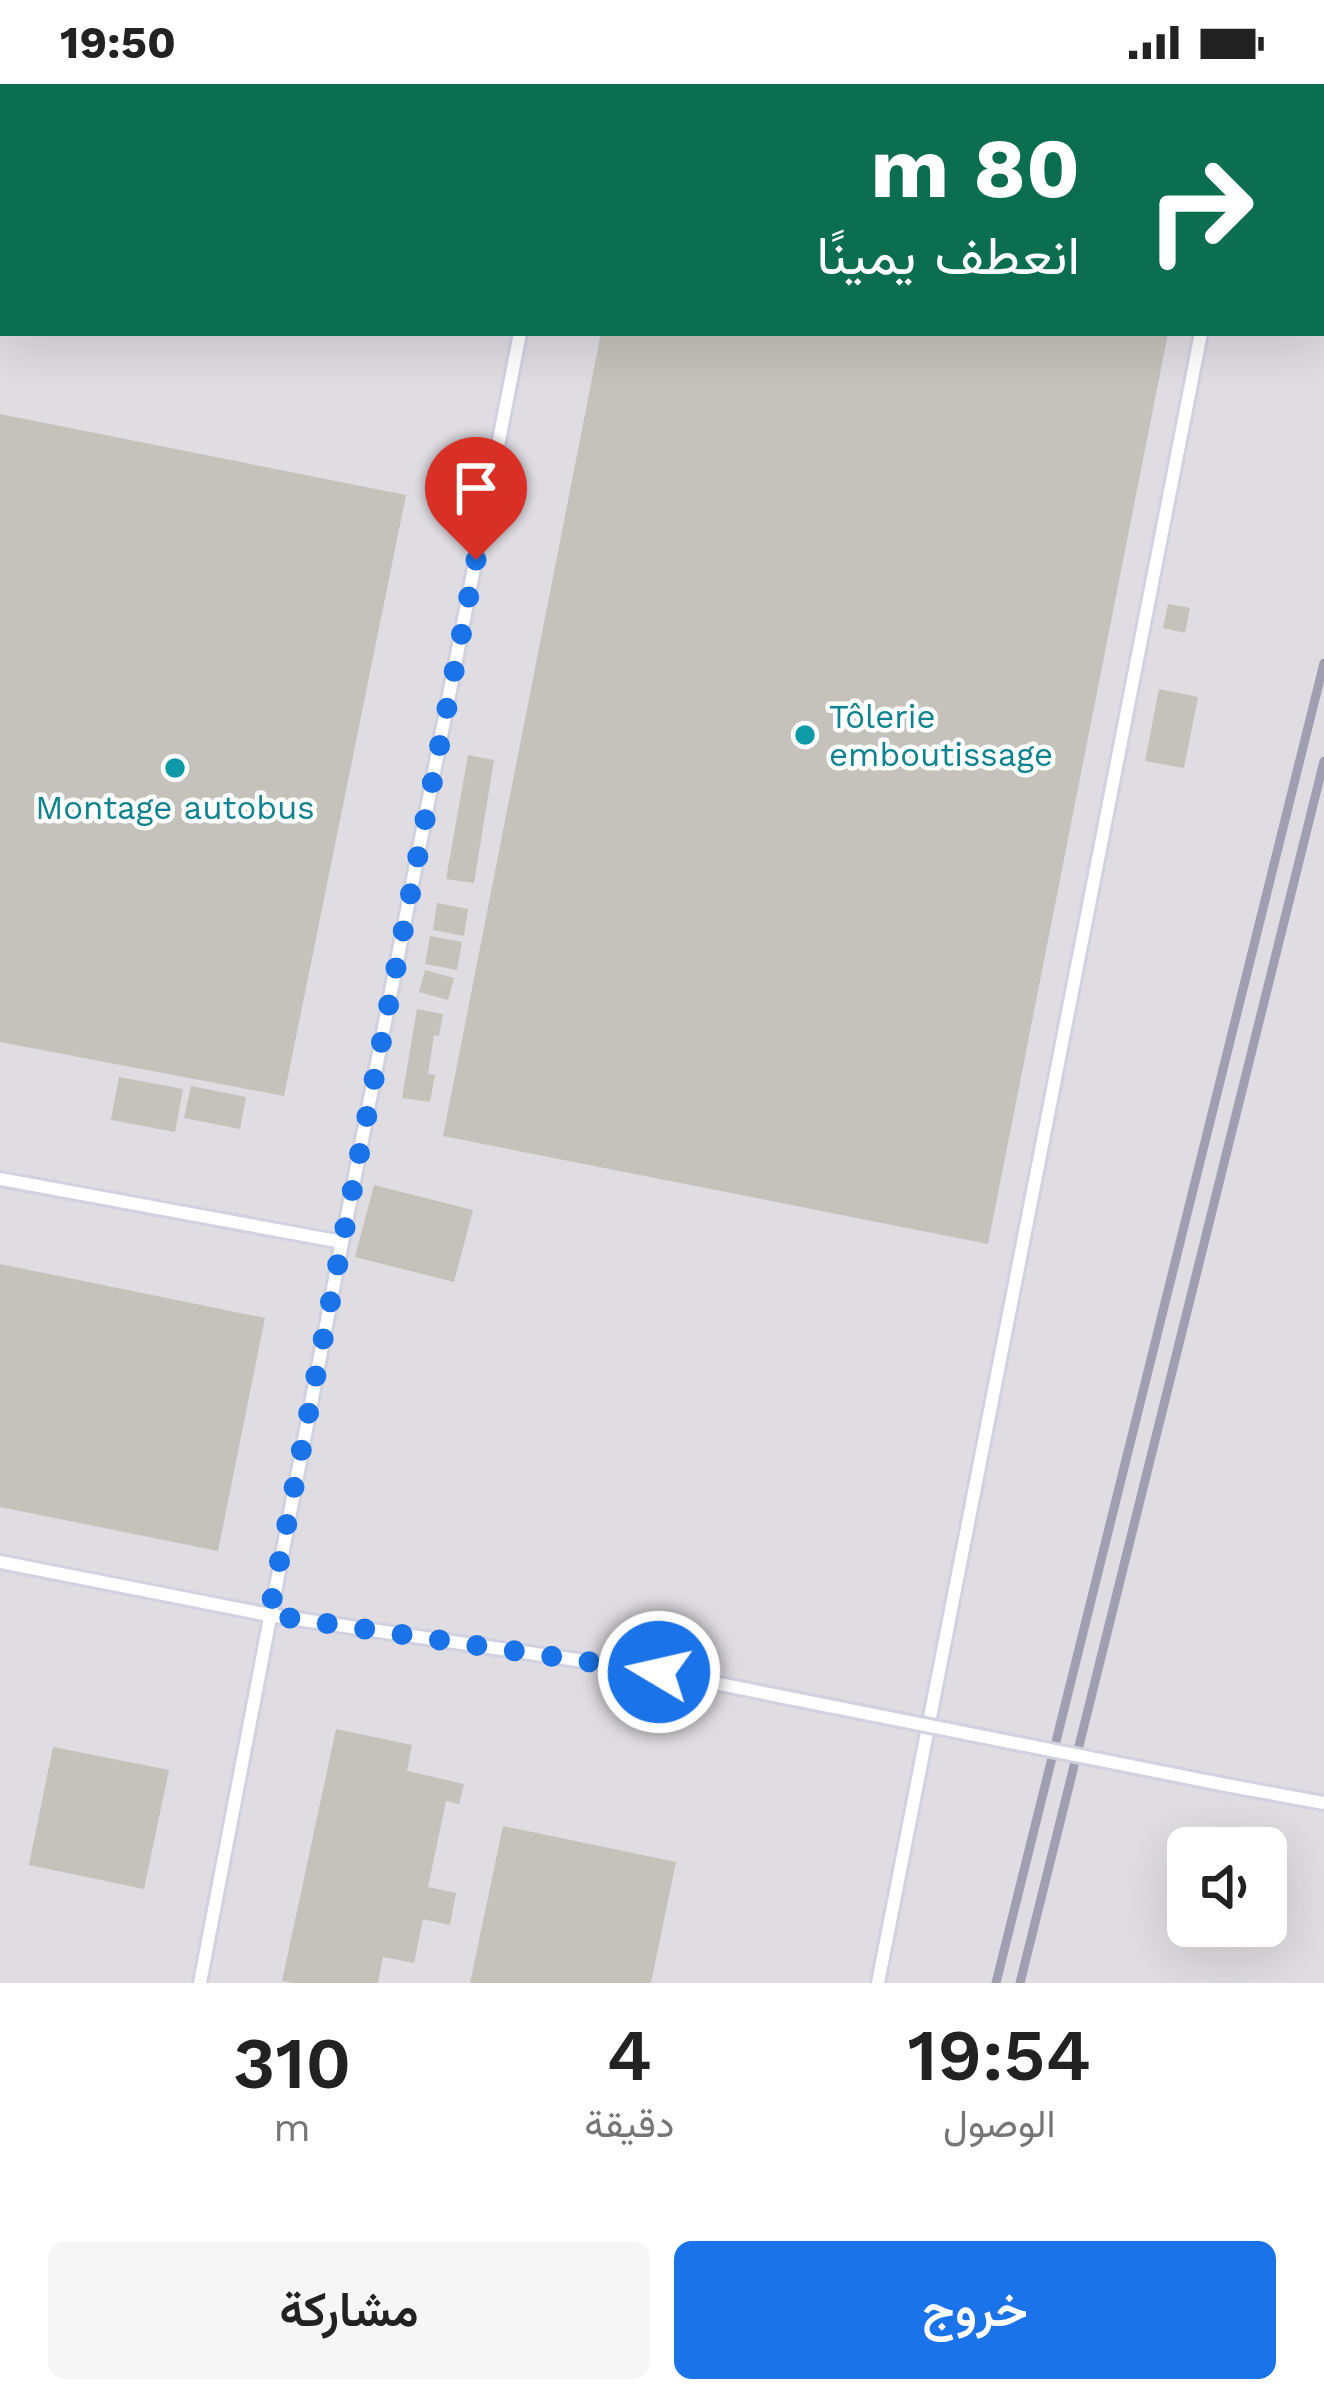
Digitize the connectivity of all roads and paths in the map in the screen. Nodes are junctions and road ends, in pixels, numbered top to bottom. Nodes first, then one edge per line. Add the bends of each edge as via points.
1 (519, 336) edge
2 (1200, 336) edge
3 (0, 1179) edge
4 (341, 1242) junction
5 (0, 1562) edge
6 (269, 1615) junction
7 (1324, 1803) edge
8 (200, 1983) edge
9 (878, 1983) edge

1 - 4 lane
2 - 9 lane
3 - 4 lane
4 - 6 lane
5 - 6 lane
6 - 7 lane, bridge via 659,1672
6 - 8 lane

